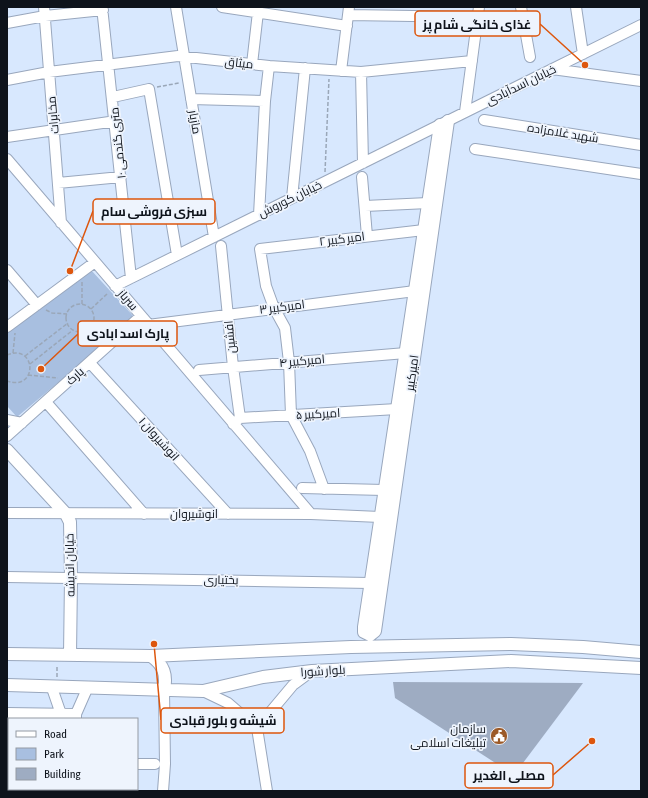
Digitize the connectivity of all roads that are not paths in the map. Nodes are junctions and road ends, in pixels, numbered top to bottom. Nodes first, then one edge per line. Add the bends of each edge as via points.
1 (176, 7) edge
2 (222, 7) edge
3 (521, 7) edge
4 (576, 7) edge
5 (103, 9) edge
6 (45, 11) edge
7 (279, 11) edge
8 (349, 11) edge
9 (391, 11) edge
10 (258, 12) junction
11 (439, 12) edge
12 (478, 12) edge
13 (7, 23) edge
14 (641, 25) edge
15 (347, 26) junction
16 (583, 54) junction
17 (184, 57) junction
18 (530, 57) dead end
19 (472, 61) junction
20 (252, 64) junction
21 (109, 65) junction
22 (269, 66) junction
23 (305, 68) junction
24 (552, 69) junction
25 (341, 71) junction
26 (49, 72) junction
27 (360, 72) junction
28 (7, 80) edge
29 (641, 81) edge
30 (113, 97) junction
31 (191, 99) junction
32 (265, 101) junction
33 (465, 112) junction
34 (484, 120) dead end
35 (116, 121) junction
36 (444, 123) junction
37 (54, 130) junction
38 (7, 137) edge
39 (641, 144) edge
40 (475, 150) dead end
41 (7, 159) edge
42 (362, 163) junction
43 (641, 174) edge
44 (121, 177) junction
45 (362, 177) dead end
46 (58, 183) junction
47 (292, 198) junction
48 (428, 203) junction
49 (365, 206) junction
50 (259, 215) junction
51 (61, 222) junction
52 (424, 230) junction
53 (367, 236) junction
54 (214, 237) junction
55 (221, 246) dead end
56 (177, 256) junction
57 (95, 262) junction
58 (7, 270) edge
59 (422, 270) junction
60 (131, 278) junction
61 (115, 286) junction
62 (415, 291) junction
63 (37, 305) junction
64 (274, 308) junction
65 (228, 314) junction
66 (141, 316) junction
67 (148, 325) junction
68 (7, 326) edge
69 (406, 352) junction
70 (90, 362) junction
71 (289, 362) junction
72 (233, 367) junction
73 (199, 370) dead end
74 (46, 402) junction
75 (397, 410) junction
76 (291, 415) junction
77 (7, 420) edge
78 (237, 421) junction
79 (22, 423) junction
80 (7, 436) edge
81 (7, 450) edge
82 (302, 488) dead end
83 (324, 489) junction
84 (384, 490) junction
85 (7, 513) edge
86 (66, 514) junction
87 (144, 514) junction
88 (228, 514) junction
89 (311, 514) junction
90 (380, 516) junction
91 (7, 577) edge
92 (71, 578) junction
93 (370, 583) junction
94 (376, 624) junction
95 (364, 627) junction
96 (386, 646) junction
97 (351, 647) junction
98 (641, 652) edge
99 (7, 654) edge
100 (70, 655) junction
101 (151, 656) junction
102 (641, 668) edge
103 (312, 670) junction
104 (7, 685) edge
105 (54, 688) junction
106 (87, 689) junction
107 (164, 690) junction
108 (203, 691) junction
109 (7, 713) edge
110 (61, 717) edge
111 (76, 717) edge
112 (257, 728) junction
113 (138, 764) edge
114 (155, 764) dead end
115 (163, 791) edge
116 (267, 791) edge

1 - 17 street, مازیار
2 - 10 street
3 - 18 street
4 - 16 street
5 - 6 street
5 - 21 street, ۱۰ متری گندمی
6 - 13 street
6 - 26 street, مخابرات
7 - 10 street
7 - 15 street
8 - 9 street
8 - 15 street
9 - 11 street
10 - 20 street
11 - 12 street
12 - 19 street
14 - 16 street, خیابان اسدآبادی
15 - 25 street
16 - 24 street, خیابان اسدآبادی
17 - 20 street, میثاق
17 - 21 street, میثاق
17 - 31 street, مازیار
19 - 27 street, میثاق
19 - 33 street
20 - 22 street, میثاق
21 - 26 street, میثاق
21 - 30 street, ۱۰ متری گندمی
22 - 23 street, میثاق
22 - 32 street
23 - 25 street, میثاق
23 - 47 street
24 - 29 street
24 - 33 street, خیابان اسدآبادی
25 - 27 street, میثاق
26 - 28 street, میثاق
26 - 37 street, مخابرات
27 - 42 street
30 - 35 street, ۱۰ متری گندمی
30 - 56 street via 149,89
31 - 32 street
31 - 54 street, مازیار
32 - 50 street
33 - 36 street, خیابان کوروش
34 - 39 street, شهید غلامزاده
35 - 37 street
35 - 44 street, ۱۰ متری گندمی
36 - 42 street, خیابان کوروش
36 - 48 main road, امیرکبیر
36 - 59 main road, امیرکبیر
37 - 38 street
37 - 46 street, مخابرات
40 - 43 street
41 - 51 street, سرباز
42 - 47 street, خیابان کوروش
44 - 46 street
44 - 60 street, ۱۰ متری گندمی
45 - 49 street
46 - 51 street, مخابرات
47 - 50 street, خیابان کوروش
48 - 49 street
48 - 52 main road, امیرکبیر
49 - 53 street
50 - 54 street, خیابان کوروش
51 - 57 street, سرباز
52 - 53 street, امیر کبیر ۲
52 - 59 main road, امیرکبیر
53 - 64 street, امیر کبیر ۲ via 260,249 266,286
54 - 56 street, خیابان کوروش
55 - 65 street, افشین
56 - 60 street, خیابان کوروش
57 - 61 street, سرباز
57 - 63 street
58 - 63 street
59 - 62 main road, امیرکبیر
59 - 94 main road, امیرکبیر
60 - 61 street, خیابان کوروش
61 - 66 street, سرباز
62 - 64 street, امیرکبیر ۳
62 - 69 main road, امیرکبیر
63 - 68 street
64 - 65 street, امیرکبیر ۳
64 - 71 street via 285,328
65 - 67 street, امیرکبیر ۳
65 - 72 street, افشین
66 - 67 street, سرباز
66 - 70 street, پارک
67 - 78 street, سرباز
69 - 71 street, امیرکبیر ۴
69 - 75 main road, امیرکبیر
70 - 74 street, پارک
70 - 88 street, انوشیروان ۱
71 - 72 street, امیرکبیر ۴
71 - 76 street
72 - 73 street, امیرکبیر ۴
72 - 78 street, افشین
74 - 79 street, پارک
74 - 87 street
75 - 76 street, امیرکبیر ۵
75 - 84 main road, امیرکبیر
76 - 78 street, امیرکبیر ۵
76 - 83 street via 310,451
77 - 79 street
78 - 89 street, سرباز
79 - 80 street, پارک
81 - 86 main road
82 - 83 street
83 - 84 street
84 - 90 main road, امیرکبیر
85 - 86 street, انوشیروان
86 - 87 street, انوشیروان
86 - 92 main road, خیابان اندیشه via 70,522
87 - 88 street, انوشیروان
88 - 89 street, انوشیروان
89 - 90 street, انوشیروان
90 - 93 main road, امیرکبیر
91 - 92 street, بختیاری
92 - 93 street, بختیاری
92 - 100 main road, خیابان اندیشه
93 - 95 main road, امیرکبیر
94 - 95 main road via 375,631 370,635 364,632
94 - 96 main road
95 - 97 main road
96 - 97 main road, بلوار شورا
96 - 98 main road, بلوار شورا via 511,644
97 - 101 main road, بلوار شورا
99 - 100 main road, بلوار شورا
100 - 101 main road, بلوار شورا
101 - 107 main road via 160,662 164,670
102 - 103 main road, بلوار شورا via 511,661
103 - 108 main road, بلوار شورا via 263,677
103 - 112 street via 293,685
104 - 105 main road, بلوار شورا
105 - 106 main road, بلوار شورا
105 - 110 street
106 - 107 main road, بلوار شورا
106 - 111 street
107 - 108 main road, بلوار شورا
107 - 115 street
108 - 112 street via 228,703
109 - 110 street
110 - 111 street
112 - 116 street
113 - 114 street

